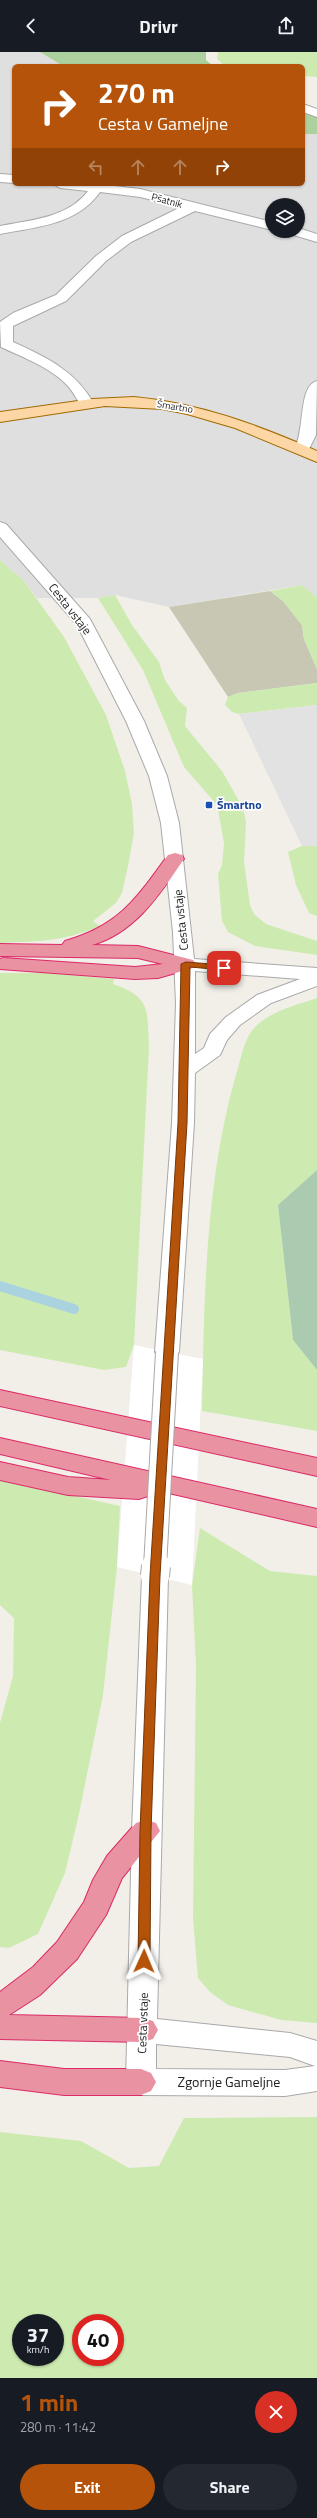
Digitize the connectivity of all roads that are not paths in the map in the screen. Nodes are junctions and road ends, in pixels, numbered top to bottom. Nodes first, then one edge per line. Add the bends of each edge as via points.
1 (305, 109) edge
2 (317, 113) edge
3 (0, 178) edge
4 (12, 179) edge
5 (78, 186) edge
6 (97, 188) junction
7 (193, 207) junction
8 (265, 224) edge
9 (0, 230) edge
10 (305, 234) edge
11 (317, 238) edge
12 (3, 343) edge
13 (317, 386) edge
14 (87, 404) junction
15 (24, 415) junction
16 (0, 417) edge
17 (0, 423) edge
18 (302, 450) junction
19 (317, 457) edge
20 (0, 527) edge
21 (175, 859) junction
22 (0, 950) edge
23 (47, 950) junction
24 (0, 964) edge
25 (186, 964) junction
26 (317, 974) edge
27 (317, 979) edge
28 (183, 1072) junction
29 (0, 1398) edge
30 (0, 1446) edge
31 (317, 1467) edge
32 (0, 1471) edge
33 (197, 1493) junction
34 (317, 1518) edge
35 (146, 1831) junction
36 (0, 2006) edge
37 (0, 2027) edge
38 (143, 2030) junction
39 (317, 2054) edge
40 (0, 2074) edge
41 (317, 2078) edge
42 (141, 2082) junction

1 - 2 street
3 - 4 street
5 - 6 street, Pšatnik
6 - 7 street, Pšatnik via 171,199
6 - 9 street via 90,199 73,213
7 - 8 street, Pšatnik
7 - 12 street via 132,237 108,252 74,289 60,299 11,319 6,324
10 - 11 street
12 - 14 street via 56,368 78,388
13 - 18 street via 309,404 309,441
14 - 15 main road, Šmartno
14 - 18 main road, Šmartno via 128,402 184,407 227,419
15 - 16 main road
15 - 17 main road
18 - 19 main road, Šmartno
20 - 21 street, Cesta vstaje via 84,623 110,670 158,776 170,823
21 - 23 highway via 143,904 123,923 85,942
21 - 25 street, Cesta vstaje
22 - 23 highway
23 - 25 highway via 138,952
24 - 25 highway via 135,973 158,972
25 - 26 street
25 - 28 street, Cesta vstaje
27 - 28 street via 264,999 233,1021 217,1038 214,1051
28 - 35 street, Cesta vstaje, bridge via 183,1123 155,1576
29 - 31 highway
30 - 33 highway
32 - 33 highway via 68,1486
33 - 34 highway
35 - 36 highway via 108,1876 97,1905 59,1962 35,1984
35 - 38 street, Cesta vstaje
37 - 38 highway
38 - 39 street via 290,2046
38 - 42 street, Cesta vstaje
40 - 42 highway via 64,2082
41 - 42 street, Zgornje Gameljne via 285,2083

